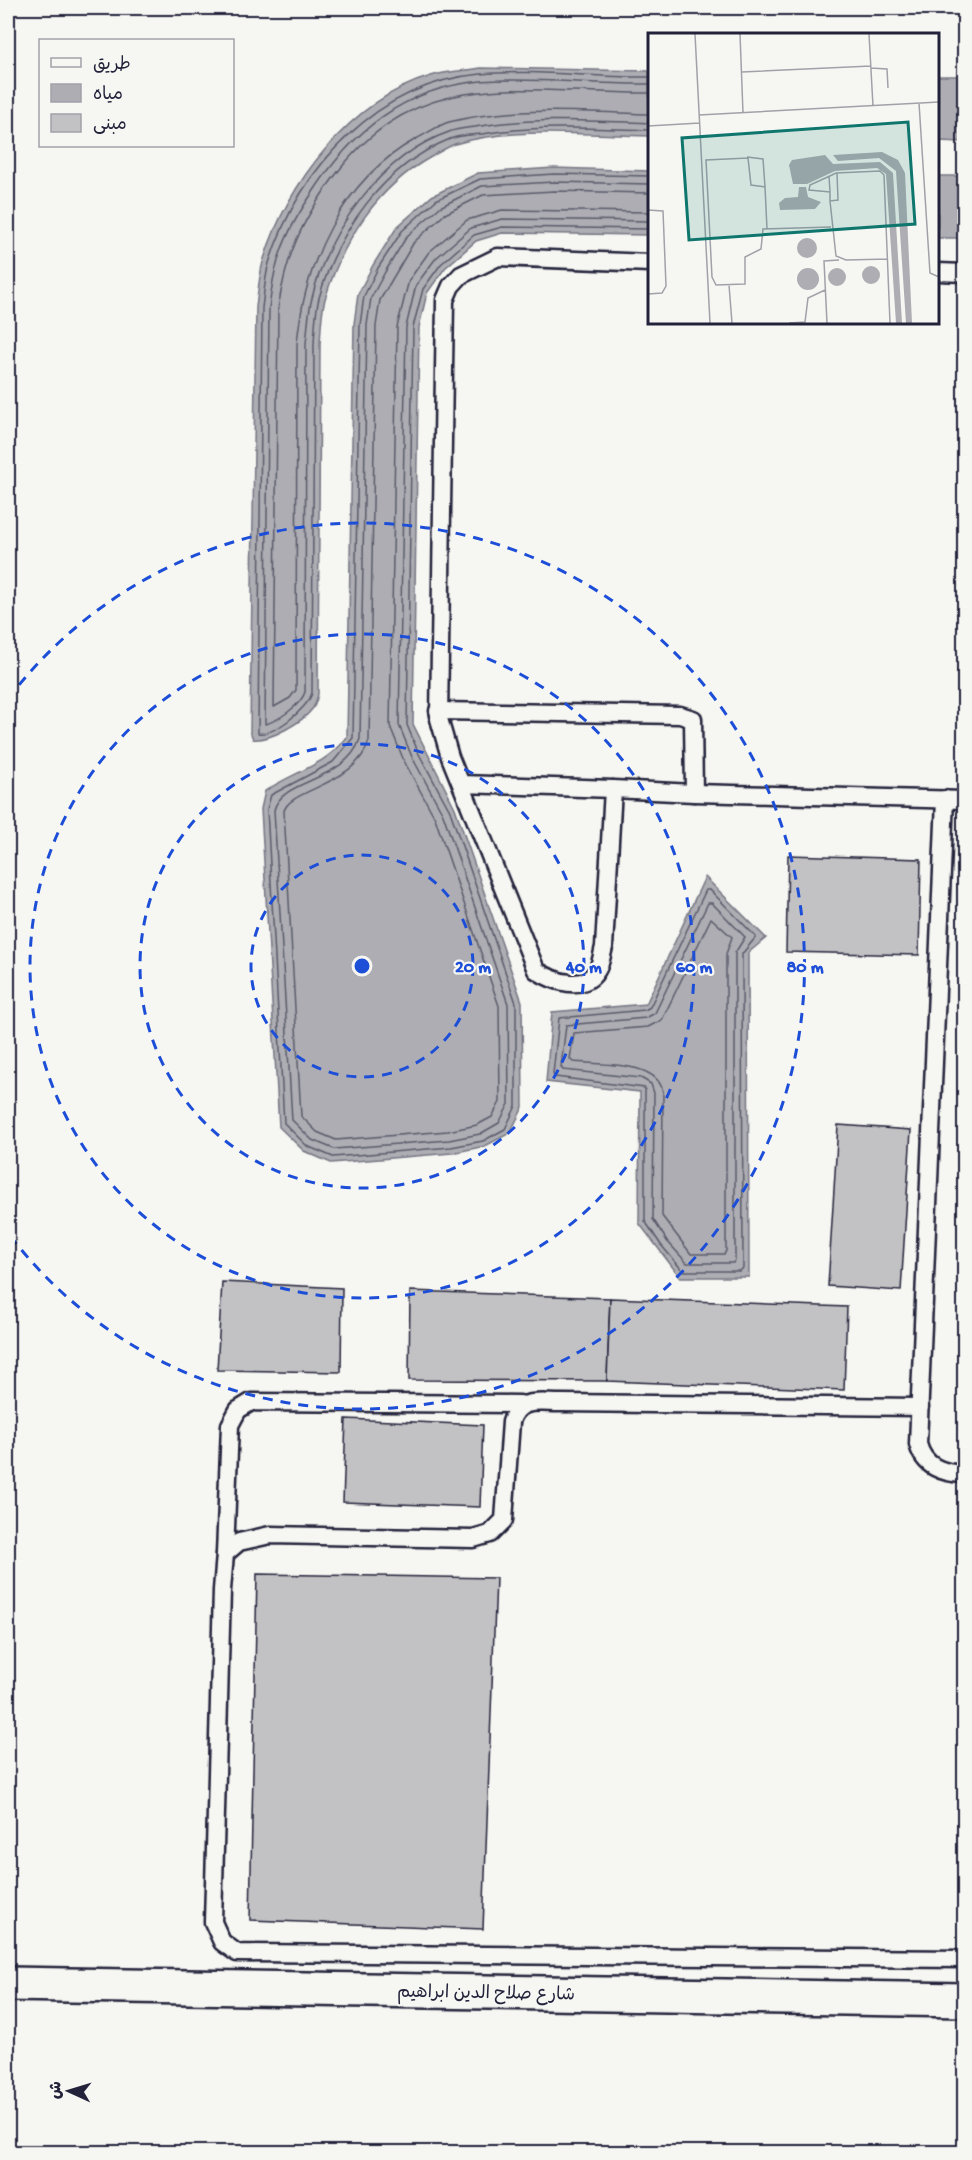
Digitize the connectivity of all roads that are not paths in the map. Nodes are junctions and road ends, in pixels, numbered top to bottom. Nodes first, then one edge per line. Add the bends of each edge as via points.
1 (648, 262) edge
2 (939, 272) edge
3 (964, 273) edge
4 (438, 711) junction
5 (461, 784) junction
6 (613, 789) junction
7 (694, 793) junction
8 (945, 799) junction
9 (964, 800) edge
10 (520, 1404) junction
11 (920, 1407) junction
12 (964, 1474) edge
13 (225, 1554) junction
14 (964, 1959) edge
15 (8, 1984) edge
16 (964, 2000) edge

1 - 4 lane via 498,257 472,268 451,286 445,300
2 - 3 lane
4 - 5 lane
4 - 7 lane via 688,716 693,719 695,731
5 - 6 lane
5 - 6 lane via 536,970 568,983 582,982 597,972 604,947
6 - 7 lane
7 - 8 lane
8 - 9 lane
8 - 11 lane
10 - 11 lane
10 - 13 lane via 511,1422 504,1520 490,1534 473,1539 270,1534 239,1542
10 - 13 lane via 251,1402 238,1410 230,1425
11 - 12 lane via 918,1444 925,1461 942,1471
13 - 14 lane via 213,1922 222,1942 237,1953
15 - 16 street, شارع صلاح الدين ابراهيم

